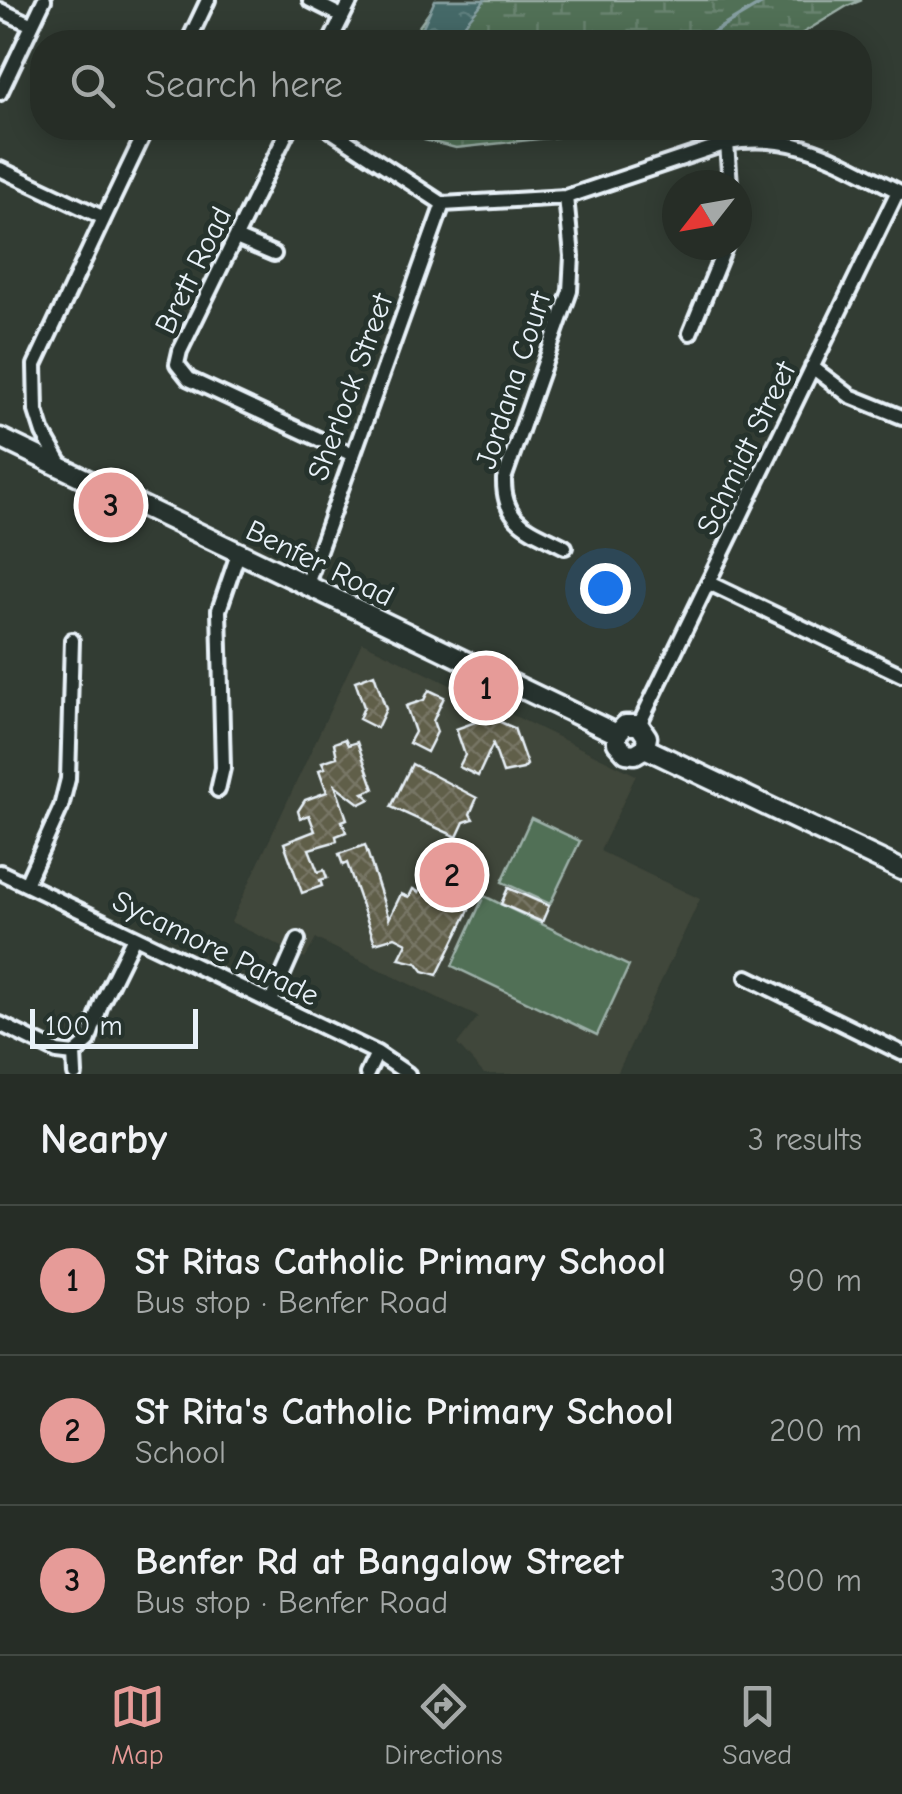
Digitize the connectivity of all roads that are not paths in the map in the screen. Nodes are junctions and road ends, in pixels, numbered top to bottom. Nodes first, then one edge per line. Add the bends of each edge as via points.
1 (44, 0) edge
2 (208, 0) edge
3 (310, 0) edge
4 (351, 0) edge
5 (0, 10) edge
6 (342, 16) junction
7 (32, 25) junction
8 (194, 30) edge
9 (336, 30) edge
10 (0, 94) edge
11 (142, 140) edge
12 (282, 140) edge
13 (345, 140) edge
14 (743, 140) edge
15 (766, 140) edge
16 (726, 143) junction
17 (0, 169) edge
18 (729, 170) edge
19 (900, 192) edge
20 (566, 197) junction
21 (443, 204) junction
22 (104, 218) junction
23 (236, 238) junction
24 (274, 254) dead end
25 (720, 260) edge
26 (690, 333) dead end
27 (812, 367) junction
28 (902, 417) edge
29 (0, 440) edge
30 (351, 454) junction
31 (62, 466) junction
32 (566, 547) dead end
33 (238, 554) junction
34 (709, 583) junction
35 (306, 587) junction
36 (72, 640) dead end
37 (902, 675) edge
38 (639, 726) junction
39 (617, 734) junction
40 (645, 748) junction
41 (218, 790) dead end
42 (902, 870) edge
43 (0, 872) edge
44 (26, 884) junction
45 (134, 936) junction
46 (298, 940) dead end
47 (747, 977) dead end
48 (271, 1001) junction
49 (0, 1024) edge
50 (377, 1053) junction
51 (902, 1053) edge
52 (74, 1054) junction
53 (75, 1074) edge
54 (367, 1074) edge
55 (408, 1074) edge

1 - 7 street
2 - 8 street
3 - 6 street
4 - 6 street
5 - 7 street
6 - 9 street
7 - 10 street
11 - 22 street
12 - 23 street, Brett Road
13 - 21 street
14 - 16 street
15 - 19 street via 818,149
16 - 18 street
16 - 20 street
17 - 22 street
19 - 27 street, Schmidt Street
20 - 21 street
20 - 32 street, Jordana Court via 570,292 504,480 504,497 510,515
21 - 30 street, Sherlock Street
22 - 31 street via 35,365 36,411
23 - 24 street
23 - 30 street, Brett Road via 177,364 189,379
25 - 26 street
27 - 28 street via 850,396
27 - 34 street, Schmidt Street
29 - 31 street, Benfer Road
30 - 35 street, Sherlock Street
31 - 33 street, Benfer Road
33 - 35 street, Benfer Road
33 - 41 street via 218,610
34 - 37 street
34 - 38 street, Schmidt Street
35 - 39 street, Benfer Road
36 - 44 street via 68,779
38 - 39 street via 624,725
38 - 40 street
39 - 40 street, Benfer Road via 626,753
40 - 42 street, Benfer Road
43 - 44 street, Sycamore Parade
44 - 45 street, Sycamore Parade
45 - 48 street, Sycamore Parade
45 - 52 street via 88,1042
46 - 48 street
47 - 51 street
48 - 50 street, Sycamore Parade
49 - 52 street
50 - 54 street
50 - 55 street, Sycamore Parade
52 - 53 street

